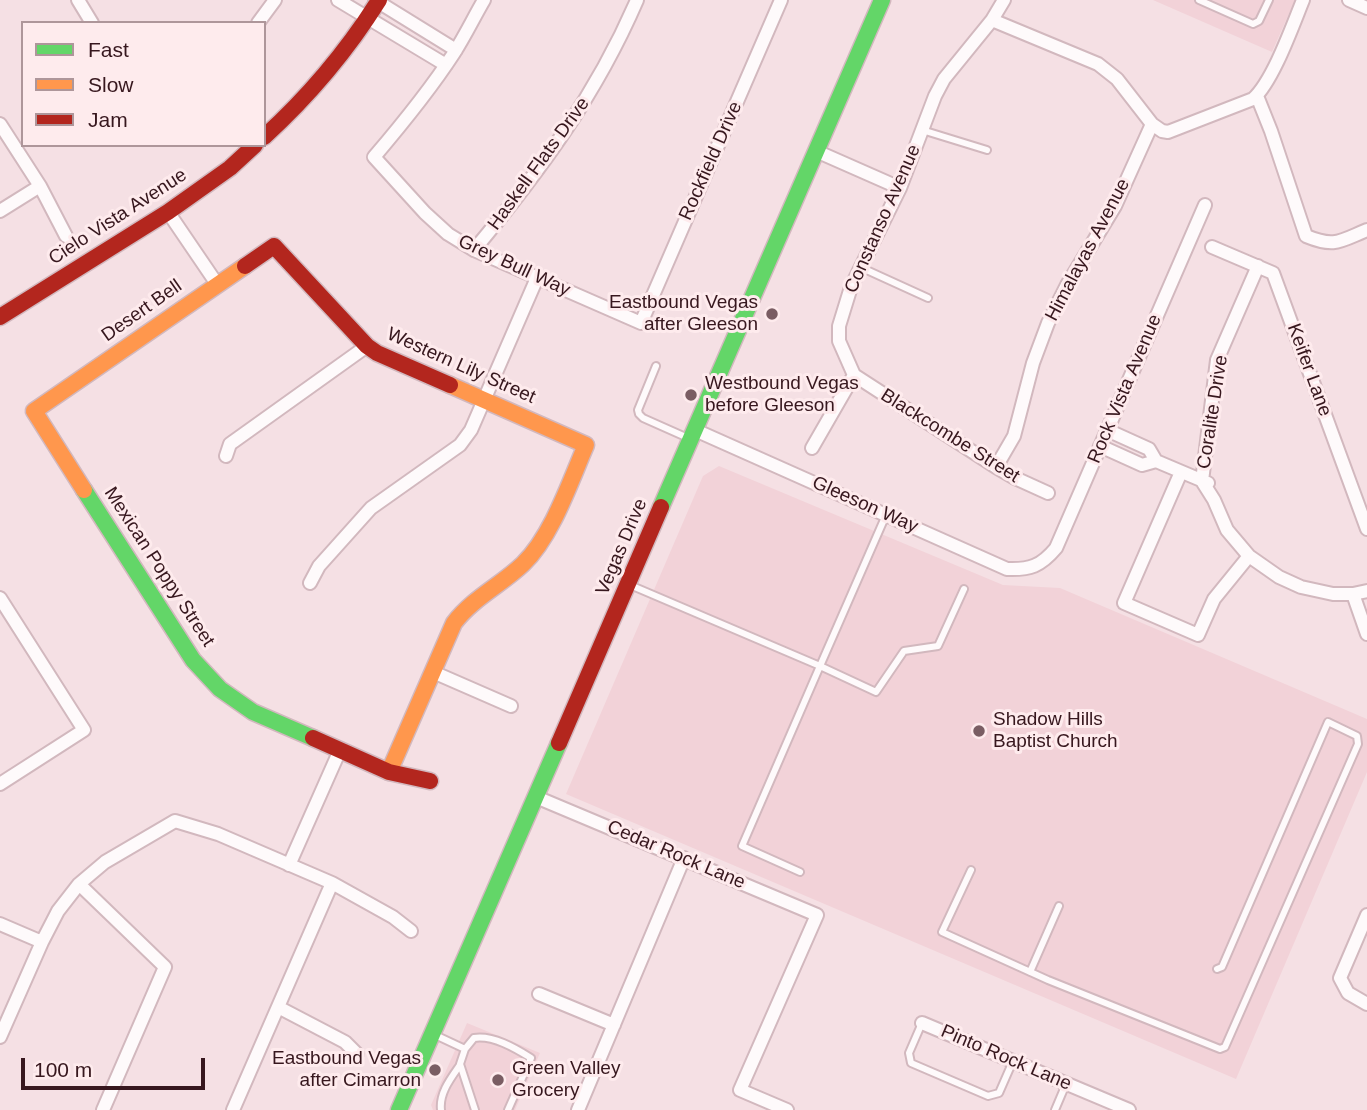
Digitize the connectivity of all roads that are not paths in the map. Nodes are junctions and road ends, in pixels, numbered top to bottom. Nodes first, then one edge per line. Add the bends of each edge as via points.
1 (275, 0) edge
2 (338, 0) edge
3 (484, 0) edge
4 (637, 0) edge
5 (781, 0) edge
6 (882, 0) edge
7 (1004, 0) edge
8 (1199, 0) edge
9 (1269, 0) edge
10 (1303, 0) edge
11 (1349, 0) edge
12 (377, 1) edge
13 (84, 3) edge
14 (1367, 8) edge
15 (368, 19) junction
16 (992, 20) junction
17 (91, 21) edge
18 (259, 21) edge
19 (456, 50) junction
20 (446, 65) junction
21 (1257, 96) junction
22 (0, 124) edge
23 (1152, 124) junction
24 (922, 130) junction
25 (266, 135) edge
26 (253, 147) edge
27 (987, 150) dead end
28 (817, 151) junction
29 (40, 186) junction
30 (900, 188) junction
31 (1205, 205) dead end
32 (0, 211) edge
33 (168, 212) junction
34 (1367, 230) edge
35 (66, 236) dead end
36 (274, 246) joint
37 (1212, 247) dead end
38 (474, 250) junction
39 (1258, 266) junction
40 (860, 267) junction
41 (537, 278) junction
42 (217, 284) junction
43 (928, 298) dead end
44 (0, 317) edge
45 (640, 323) joint
46 (367, 346) junction
47 (656, 366) dead end
48 (854, 375) junction
49 (484, 400) junction
50 (34, 411) joint
51 (1107, 430) junction
52 (693, 435) junction
53 (1138, 444) junction
54 (1100, 446) junction
55 (812, 448) dead end
56 (226, 456) dead end
57 (1130, 460) junction
58 (1156, 461) junction
59 (996, 467) junction
60 (1181, 472) junction
61 (1205, 482) junction
62 (1048, 493) dead end
63 (886, 515) junction
64 (1367, 529) edge
65 (1249, 556) junction
66 (1036, 566) joint
67 (310, 583) dead end
68 (628, 584) junction
69 (964, 589) dead end
70 (1367, 591) edge
71 (1353, 594) junction
72 (0, 598) edge
73 (1367, 634) edge
74 (820, 666) junction
75 (433, 671) junction
76 (511, 706) dead end
77 (340, 750) junction
78 (389, 772) junction
79 (430, 781) dead end
80 (0, 784) edge
81 (536, 797) junction
82 (684, 858) junction
83 (289, 865) junction
84 (971, 870) dead end
85 (800, 872) dead end
86 (331, 883) junction
87 (79, 884) junction
88 (1059, 906) dead end
89 (1367, 915) edge
90 (0, 924) edge
91 (411, 931) dead end
92 (42, 942) junction
93 (1217, 969) dead end
94 (1030, 972) junction
95 (540, 994) dead end
96 (1367, 1004) edge
97 (278, 1007) junction
98 (922, 1023) joint
99 (614, 1025) junction
100 (432, 1034) junction
101 (0, 1037) edge
102 (465, 1049) junction
103 (357, 1054) dead end
104 (1013, 1061) junction
105 (460, 1065) junction
106 (1066, 1084) junction
107 (103, 1110) edge
108 (233, 1110) edge
109 (399, 1110) edge
110 (441, 1110) edge
111 (475, 1110) edge
112 (508, 1110) edge
113 (578, 1110) edge
114 (787, 1110) edge
115 (1055, 1110) edge
116 (1129, 1110) edge

1 - 18 street
2 - 15 street
3 - 19 street
4 - 38 street, Haskell Flats Drive via 562,139
5 - 45 street, Rockfield Drive
6 - 28 street, Vegas Drive
7 - 16 street, Constanso Avenue
8 - 9 lane via 1253,24
10 - 21 street via 1271,75
11 - 14 street
12 - 15 street
12 - 19 street
13 - 17 street
15 - 20 street
15 - 25 street via 313,88
16 - 23 street via 1098,64 1117,79
16 - 24 street, Constanso Avenue via 944,79
19 - 20 street
20 - 38 street, Grey Bull Way via 374,157 425,213
21 - 23 street via 1168,132
21 - 34 street via 1306,236 1332,244
22 - 29 street
23 - 59 street, Himalayas Avenue via 1115,206 1048,323 1014,436
24 - 27 lane
24 - 30 street, Constanso Avenue
26 - 33 street, Cielo Vista Avenue
28 - 30 street
28 - 52 street, Vegas Drive
29 - 32 street
29 - 35 street
30 - 40 street, Constanso Avenue
31 - 51 street, Rock Vista Avenue
33 - 42 street
33 - 44 street, Cielo Vista Avenue
36 - 42 street, Desert Bell
36 - 46 street, Western Lily Street
37 - 39 street, Keifer Lane
38 - 41 street, Grey Bull Way
39 - 61 street, Coralite Drive via 1217,360
39 - 64 street, Keifer Lane via 1273,273
40 - 43 lane
40 - 48 street, Constanso Avenue via 839,326 839,341
41 - 45 street, Grey Bull Way
41 - 49 street
42 - 50 street, Desert Bell
46 - 49 street, Western Lily Street
46 - 56 street via 230,444
47 - 52 lane via 639,414
48 - 55 street
48 - 59 street, Blackcombe Street
49 - 67 street via 460,445 371,508 319,566
49 - 75 street, Western Lily Street via 586,445 544,541 523,564 464,610
50 - 77 street, Mexican Poppy Street via 193,660 220,689 253,712
51 - 53 street
51 - 54 street, Rock Vista Avenue
52 - 63 street, Gleeson Way
52 - 68 street, Vegas Drive
53 - 57 lane
53 - 58 street via 1149,449
54 - 57 street
54 - 66 street, Rock Vista Avenue via 1056,548
57 - 58 street via 1142,465
58 - 60 street
59 - 62 street, Blackcombe Street
60 - 61 street
60 - 65 street via 1124,603 1198,635 1214,599
61 - 65 street via 1227,530
63 - 66 street, Gleeson Way via 1007,569
63 - 74 lane
65 - 71 street via 1301,587
68 - 74 lane
68 - 81 street, Vegas Drive
69 - 74 lane via 938,646 904,651 876,692
70 - 71 street
71 - 73 street
72 - 80 street via 84,730
74 - 85 lane via 742,846
75 - 76 street
75 - 78 street
77 - 78 street, Mexican Poppy Street
77 - 83 street
78 - 79 street, Mexican Poppy Street
81 - 82 street, Cedar Rock Lane
81 - 100 street, Vegas Drive
82 - 99 street
82 - 114 street, Cedar Rock Lane via 817,915 740,1090
83 - 86 street
83 - 87 street via 175,821 105,862
84 - 94 lane via 942,932
86 - 91 street
86 - 97 street
87 - 92 street
87 - 107 street via 165,967
88 - 94 lane
89 - 96 street via 1340,978 1348,993
90 - 92 street
92 - 101 street
93 - 94 lane via 1222,967 1328,722 1357,736 1358,744 1225,1047 1220,1049
95 - 99 street
97 - 103 street via 345,1042
97 - 108 street
98 - 104 street, Pinto Rock Lane
98 - 104 lane via 909,1053 911,1063 988,1096 999,1093
99 - 113 street
100 - 102 lane
100 - 109 street, Vegas Drive
102 - 105 lane
102 - 112 lane via 474,1038 484,1036 531,1058
104 - 106 street, Pinto Rock Lane
105 - 110 lane via 445,1088
105 - 111 lane
106 - 115 lane
106 - 116 street, Pinto Rock Lane

